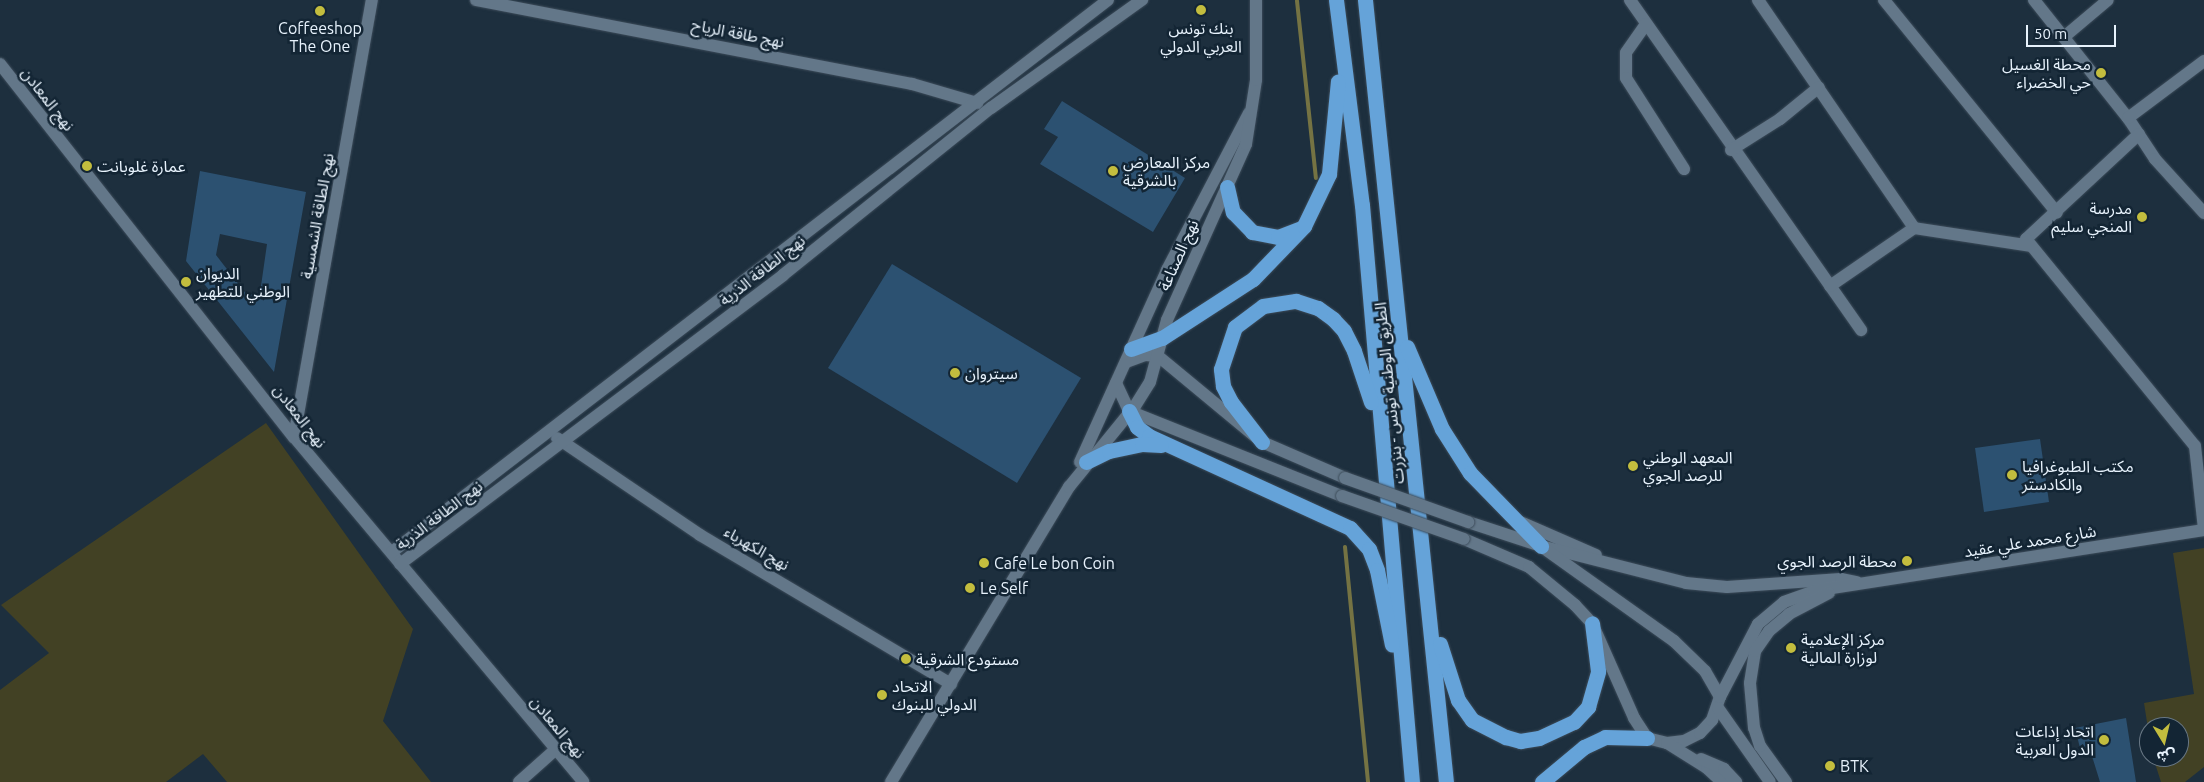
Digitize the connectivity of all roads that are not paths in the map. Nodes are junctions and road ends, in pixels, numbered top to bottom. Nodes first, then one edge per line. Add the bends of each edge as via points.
1 (372, 0) edge
2 (476, 0) edge
3 (1108, 0) edge
4 (1142, 0) edge
5 (1256, 0) edge
6 (1336, 0) edge
7 (1364, 0) edge
8 (1630, 0) edge
9 (1758, 0) edge
10 (1884, 0) edge
11 (2034, 0) edge
12 (2108, 0) edge
13 (1646, 24) junction
14 (2064, 37) junction
15 (1340, 38) junction
16 (2204, 61) edge
17 (0, 64) edge
18 (4, 78) edge
19 (1819, 87) junction
20 (973, 101) junction
21 (991, 108) junction
22 (1251, 109) junction
23 (2128, 118) junction
24 (2140, 134) junction
25 (1731, 150) junction
26 (1684, 169) dead end
27 (1227, 187) junction
28 (2204, 212) edge
29 (2057, 213) junction
30 (1304, 226) junction
31 (1914, 228) junction
32 (2031, 246) junction
33 (1830, 286) junction
34 (1860, 330) dead end
35 (1401, 333) junction
36 (1162, 338) junction
37 (1129, 355) junction
38 (1158, 356) junction
39 (1116, 383) junction
40 (1129, 411) junction
41 (551, 433) junction
42 (294, 437) junction
43 (1380, 437) junction
44 (1262, 442) junction
45 (563, 443) junction
46 (1175, 445) junction
47 (1086, 462) junction
48 (1069, 487) junction
49 (1512, 518) junction
50 (2204, 529) edge
51 (1541, 546) junction
52 (392, 552) junction
53 (400, 564) junction
54 (1637, 573) junction
55 (1862, 583) junction
56 (1834, 590) junction
57 (1432, 623) junction
58 (1592, 623) junction
59 (951, 684) junction
60 (1404, 702) junction
61 (1719, 702) junction
62 (1647, 738) junction
63 (1667, 743) junction
64 (556, 749) junction
65 (1691, 757) junction
66 (519, 782) edge
67 (582, 782) edge
68 (891, 782) edge
69 (1412, 782) edge
70 (1446, 782) edge
71 (1542, 782) edge
72 (1722, 782) edge
73 (1736, 782) edge
74 (1770, 782) edge
75 (1786, 782) edge

1 - 42 street, نهج الطاقة الشمسية
2 - 20 street, نهج طاقة الرياح via 893,80
3 - 20 street, نهج الطاقة الذرية
4 - 21 street, نهج الطاقة الذرية
5 - 22 street, نهج الصناعة via 1257,64
6 - 15 highway, الطريق الوطنية تونس - بنزرت
7 - 35 highway, الطريق الوطنية تونس - بنزرت
8 - 13 street
9 - 19 street
10 - 29 street
11 - 14 street
12 - 14 street
13 - 25 street
13 - 26 street via 1626,53 1626,78
14 - 23 street
15 - 30 highway via 1335,140 1329,174
15 - 43 highway, الطريق الوطنية تونس - بنزرت via 1362,205
16 - 23 street
17 - 18 street, نهج المعادن
18 - 42 street, نهج المعادن
19 - 25 street via 1780,119
19 - 31 street
20 - 21 street, نهج طاقة الرياح
20 - 41 street, نهج الطاقة الذرية
21 - 45 street, نهج الطاقة الذرية via 783,275
22 - 27 street, نهج الصناعة via 1246,144
22 - 37 street, نهج الصناعة via 1172,261
23 - 24 street
24 - 28 street via 2156,159
24 - 29 street
25 - 33 street
27 - 30 highway via 1233,212 1252,232 1278,238
27 - 36 street, نهج الصناعة
29 - 32 street via 2026,239
30 - 36 highway via 1253,279
31 - 32 street
31 - 33 street
32 - 50 street via 2195,446
33 - 34 street
35 - 49 highway via 1442,429 1470,473
35 - 57 highway, الطريق الوطنية تونس - بنزرت
36 - 37 highway
36 - 38 street, نهج الصناعة
37 - 38 street
37 - 39 street, نهج الصناعة
38 - 40 street, نهج الصناعة via 1146,390
38 - 44 street via 1223,414
39 - 40 street via 1118,395
39 - 48 street, نهج الصناعة
40 - 46 highway via 1142,432
40 - 47 street, نهج الصناعة
40 - 58 street, bridge via 1529,567 1553,584
41 - 45 street, نهج الكهرباء
41 - 52 street, نهج الطاقة الذرية
42 - 52 street, نهج المعادن
43 - 44 highway via 1363,376 1344,331 1318,308 1296,301 1278,301 1248,314 1235,327 1227,340 1221,369 1223,386 1231,402
43 - 60 highway, الطريق الوطنية تونس - بنزرت
44 - 51 street, bridge via 1346,478
45 - 53 street, نهج الطاقة الذرية
45 - 59 street, نهج الكهرباء via 700,535
46 - 47 highway via 1142,444
46 - 60 highway via 1330,516 1363,541 1377,570
47 - 48 street, نهج الصناعة
48 - 59 street, نهج الصناعة
49 - 51 highway
49 - 54 street
50 - 55 street, شارع محمد علي عقيد
51 - 54 street
51 - 61 street via 1674,641 1705,671
52 - 53 street, نهج المعادن
53 - 64 street, نهج المعادن
54 - 55 street via 1727,587 1841,579
55 - 56 street
56 - 61 street via 1814,591 1784,602 1758,624
56 - 75 street via 1790,614 1769,631 1755,651 1750,683 1754,728 1760,746
57 - 58 highway via 1458,700 1472,720 1491,732 1520,741 1556,733 1588,707 1598,670
57 - 70 highway, الطريق الوطنية تونس - بنزرت
58 - 62 street via 1634,718
59 - 68 street, نهج الصناعة
60 - 69 highway, الطريق الوطنية تونس - بنزرت
61 - 63 street via 1700,733 1684,742
61 - 74 street
62 - 63 street
62 - 71 highway via 1605,737 1584,747
63 - 65 street
64 - 66 street
64 - 67 street, نهج المعادن
65 - 72 street
65 - 73 street via 1714,763

